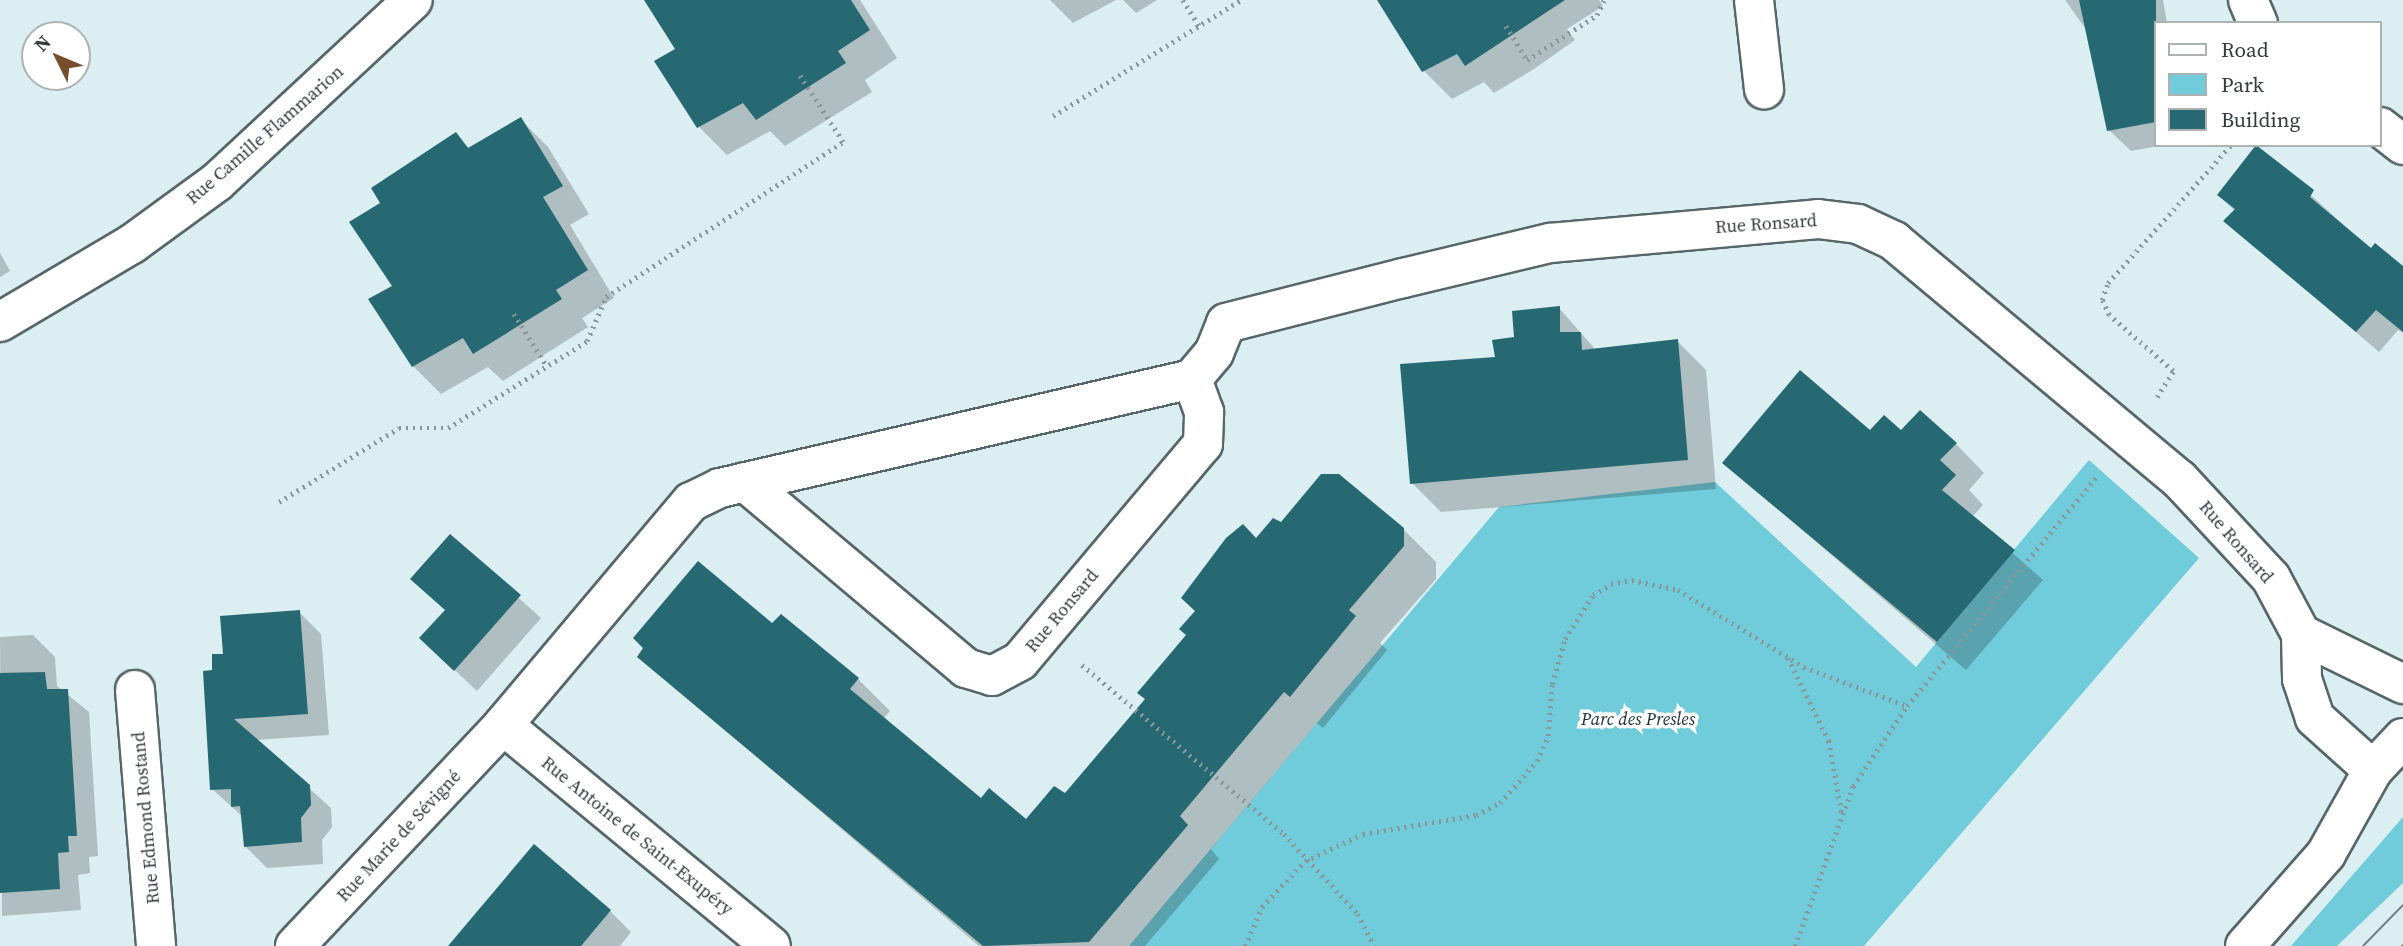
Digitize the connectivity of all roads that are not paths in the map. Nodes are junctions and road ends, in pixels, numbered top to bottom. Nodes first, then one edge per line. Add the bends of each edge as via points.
1 (413, 0) edge
2 (1754, 0) edge
3 (2248, 0) edge
4 (2257, 21) edge
5 (1764, 89) dead end
6 (2382, 129) edge
7 (2403, 145) edge
8 (0, 322) edge
9 (1192, 379) junction
10 (746, 482) junction
11 (2301, 634) junction
12 (2403, 684) edge
13 (135, 690) dead end
14 (503, 726) junction
15 (2403, 738) edge
16 (2373, 770) junction
17 (156, 946) edge
18 (295, 946) edge
19 (771, 946) edge
20 (2245, 946) edge

1 - 8 street, Rue Camille Flammarion via 217,182 132,244
2 - 5 street
3 - 4 street
6 - 7 street
9 - 10 street
9 - 10 street, Rue Ronsard via 1204,412 1203,444 1020,661 992,676 966,667
9 - 11 street, Rue Ronsard via 1214,352 1226,323 1549,243 1818,219 1858,224 1894,241 2125,433 2232,532 2271,578
10 - 14 street via 691,502
11 - 12 street
11 - 16 street, Rue Ronsard via 2302,679 2315,718
13 - 17 street, Rue Edmond Rostand
14 - 18 street, Rue Marie de Sévigné
14 - 19 street, Rue Antoine de Saint-Exupéry
15 - 16 street
16 - 20 street via 2326,854

